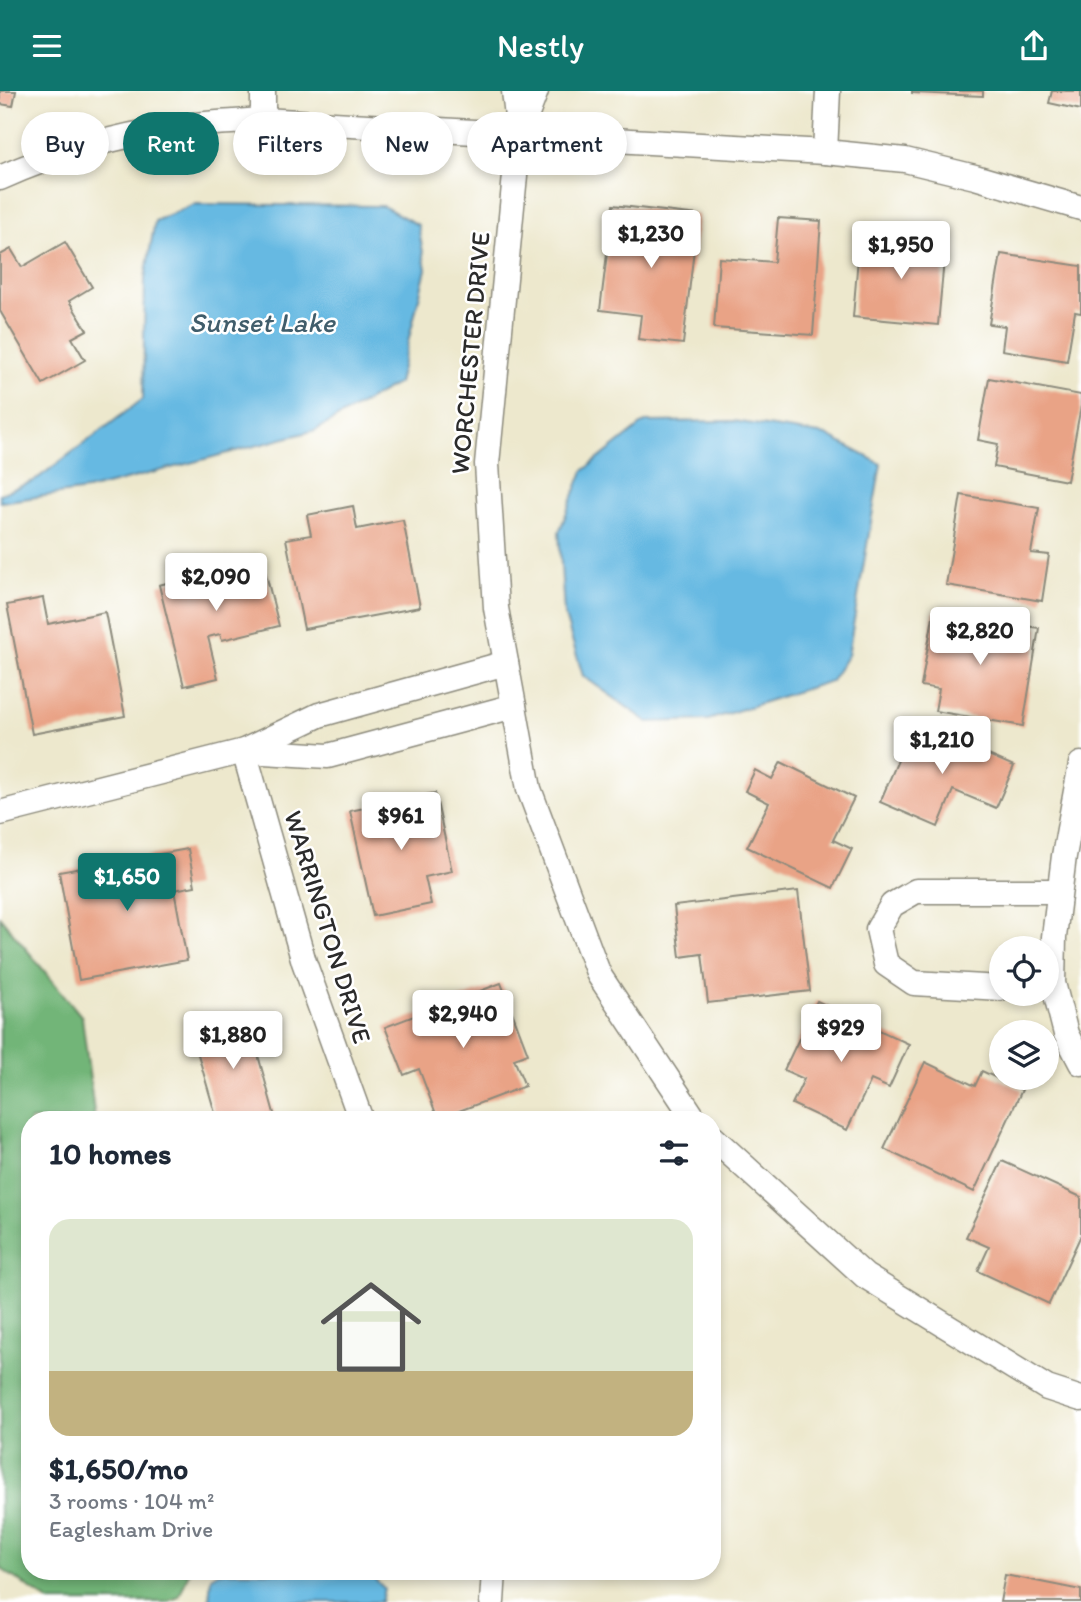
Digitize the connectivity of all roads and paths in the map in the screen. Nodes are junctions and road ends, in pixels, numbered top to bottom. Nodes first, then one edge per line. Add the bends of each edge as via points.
1 (263, 91) edge
2 (514, 91) edge
3 (536, 91) edge
4 (828, 91) edge
5 (263, 112) edge
6 (516, 112) edge
7 (528, 112) edge
8 (233, 122) edge
9 (347, 125) edge
10 (467, 131) edge
11 (627, 140) edge
12 (825, 152) junction
13 (515, 175) edge
14 (0, 178) edge
15 (1081, 208) edge
16 (506, 663) junction
17 (514, 706) junction
18 (244, 751) junction
19 (1081, 764) edge
20 (0, 813) edge
21 (1059, 891) junction
22 (1054, 936) edge
23 (989, 987) edge
24 (1056, 1006) edge
25 (1081, 1063) edge
26 (358, 1111) edge
27 (689, 1111) edge
28 (721, 1145) edge
29 (1081, 1399) edge
30 (493, 1580) edge
31 (492, 1602) edge

1 - 5 street
2 - 6 street, WORCHESTER DRIVE
3 - 7 street, WORCHESTER DRIVE
4 - 12 street
8 - 14 street via 177,127 102,142
9 - 10 street
11 - 12 street
12 - 15 street via 905,160
13 - 16 street, WORCHESTER DRIVE via 487,464 496,608
16 - 17 street, WORCHESTER DRIVE
16 - 18 street via 319,715
17 - 18 street via 328,756
17 - 27 street, WORCHESTER DRIVE via 529,789 599,975
18 - 20 street
18 - 26 street, WARRINGTON DRIVE via 304,962
19 - 21 street
21 - 22 street
21 - 23 street via 916,891 891,905 878,929 886,964 914,983
24 - 25 street
28 - 29 street via 865,1276 1047,1388
30 - 31 street

